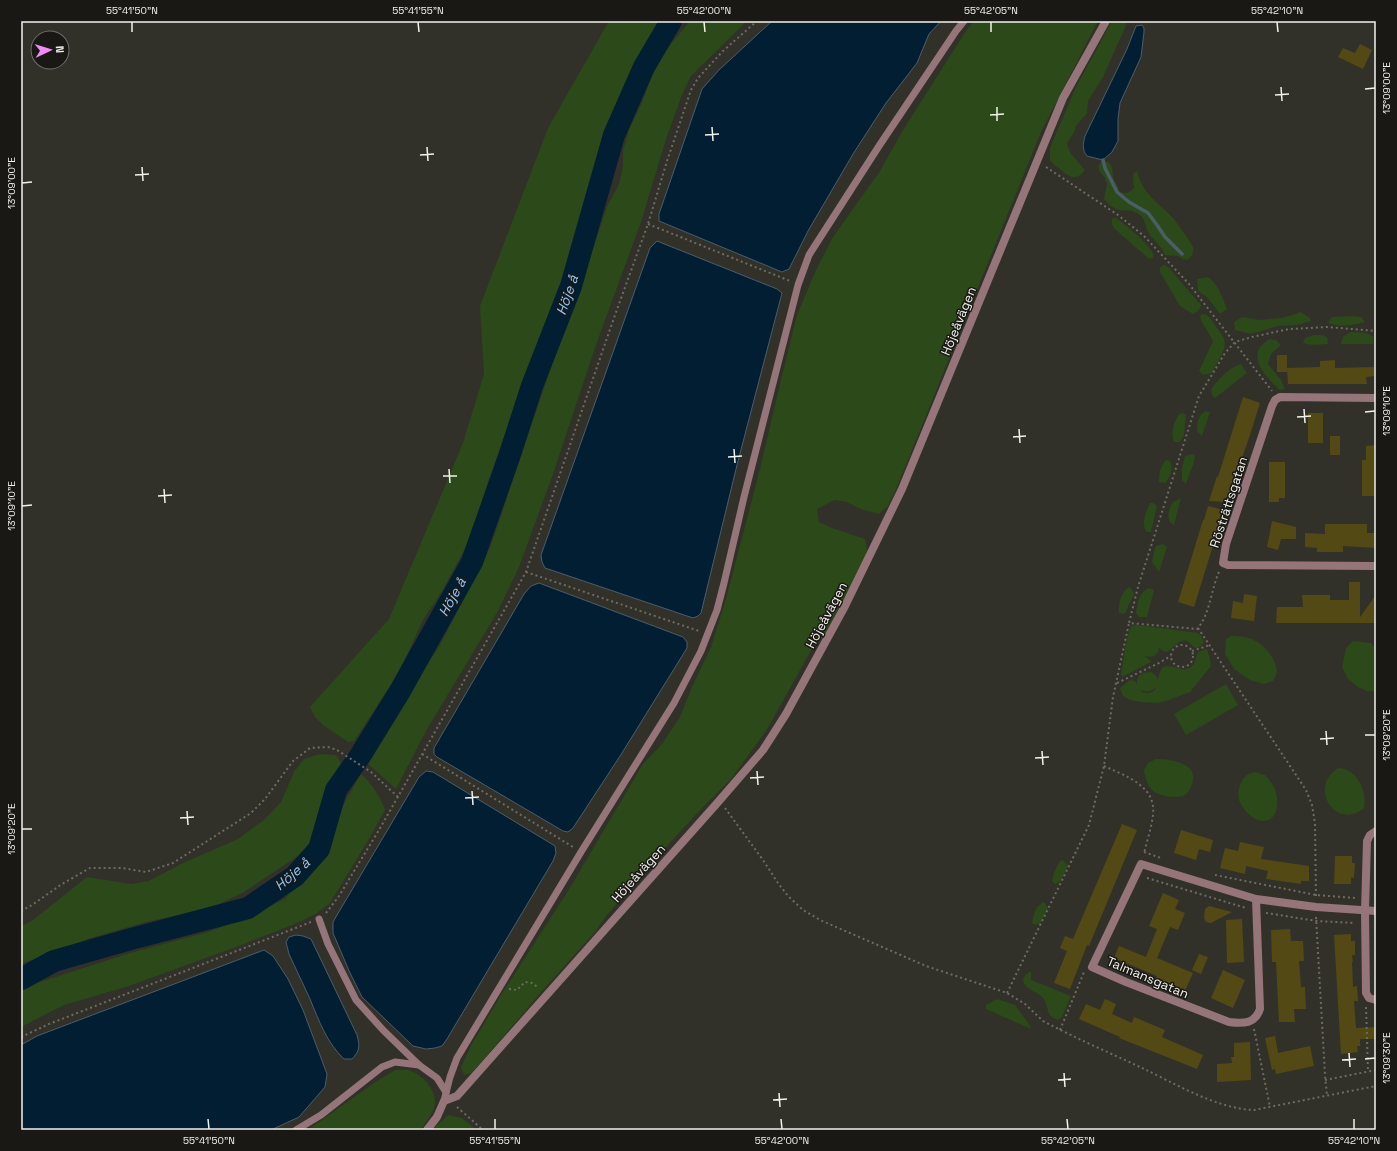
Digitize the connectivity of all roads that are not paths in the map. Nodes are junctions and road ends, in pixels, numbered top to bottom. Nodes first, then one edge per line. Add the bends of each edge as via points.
1 (964, 21) edge
2 (1106, 21) edge
3 (1376, 398) edge
4 (1376, 566) edge
5 (1376, 831) edge
6 (1256, 899) junction
7 (1365, 911) junction
8 (1376, 911) edge
9 (319, 919) road end
10 (1376, 1000) edge
11 (419, 1065) junction
12 (446, 1092) junction
13 (444, 1101) junction
14 (296, 1130) edge
15 (427, 1130) edge

1 - 12 lane via 809,255 798,285 717,610 701,651 674,703 457,1058
2 - 13 street, Höjeåvägen via 1063,98 902,489 846,606 786,714 763,750 719,801 457,1096
3 - 4 street, Rösträttsgatan via 1280,396 1275,400 1226,544 1223,563
5 - 7 street via 1367,841
6 - 6 street, Talmansgatan via 1260,1009 1252,1021 1240,1024 1229,1022 1092,967 1141,864
6 - 7 street
7 - 8 street
7 - 10 street via 1366,994
9 - 11 lane via 328,944 356,1000
11 - 12 lane via 437,1078
11 - 14 lane via 395,1062 382,1067 321,1115
12 - 13 lane
13 - 15 street via 437,1117

